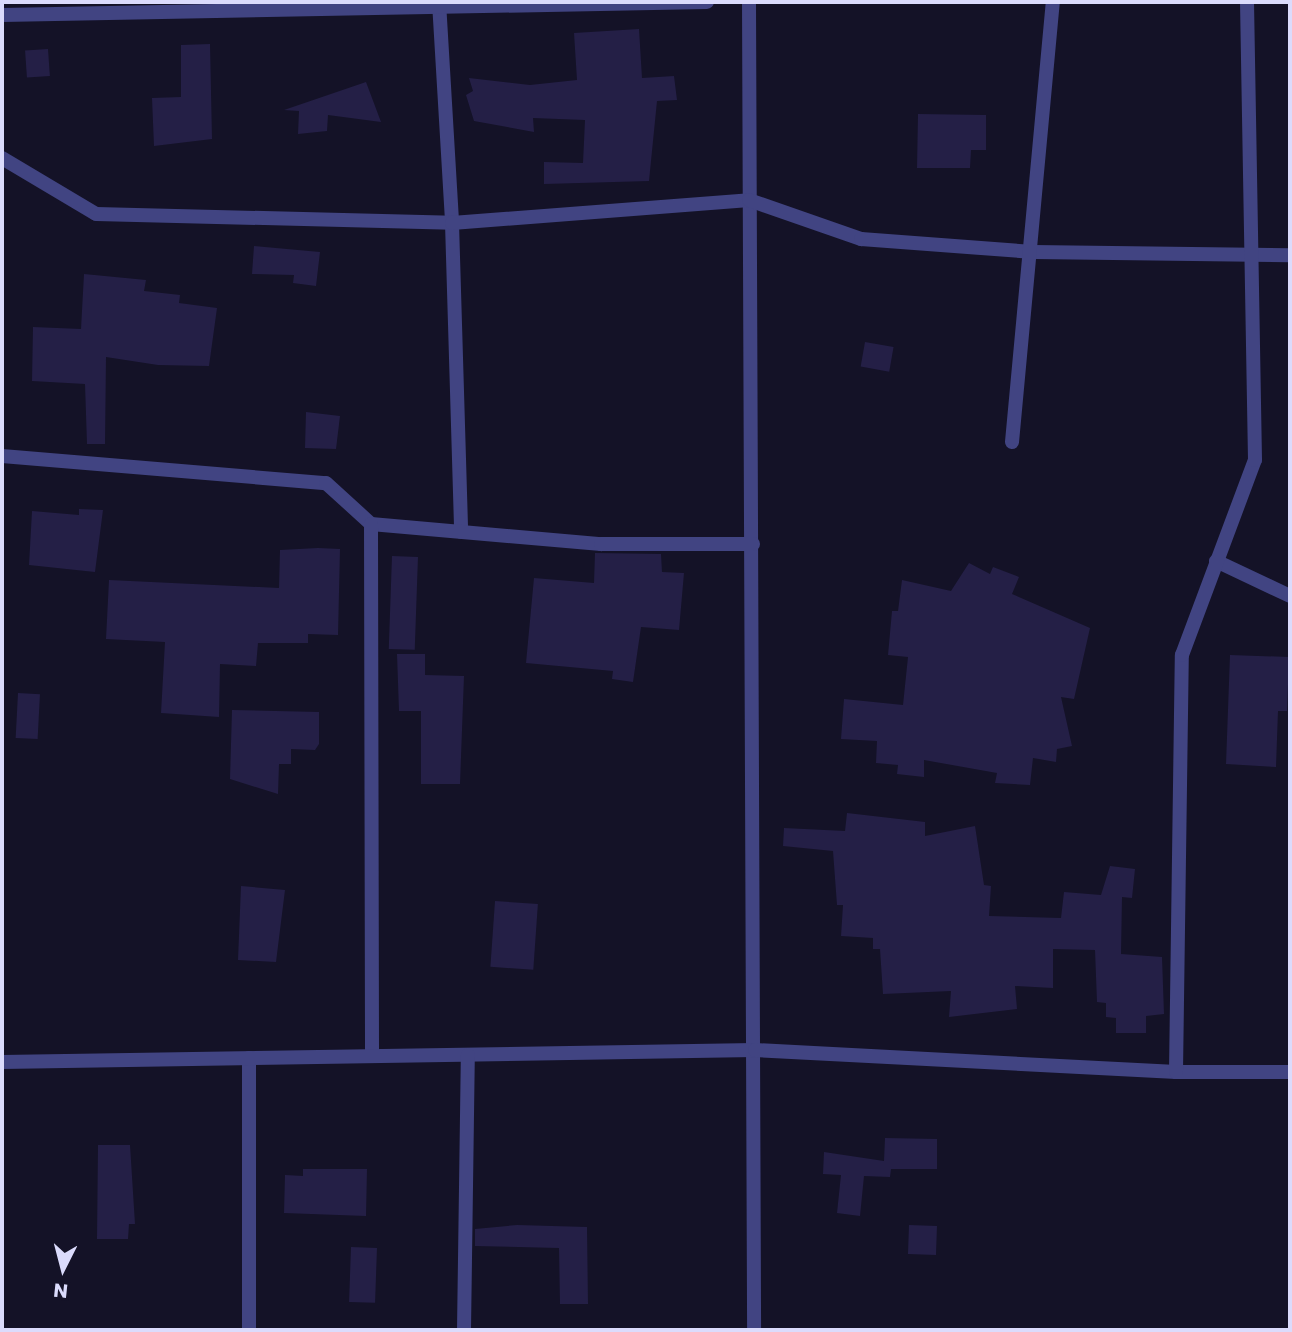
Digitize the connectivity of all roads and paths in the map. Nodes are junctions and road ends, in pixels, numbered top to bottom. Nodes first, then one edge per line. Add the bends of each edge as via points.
1 (707, 2) edge
2 (749, 2) edge
3 (1053, 2) edge
4 (1247, 2) edge
5 (439, 5) edge
6 (2, 15) edge
7 (2, 158) edge
8 (749, 200) junction
9 (452, 223) junction
10 (1033, 252) junction
11 (1249, 254) junction
12 (1290, 255) edge
13 (1012, 442) dead end
14 (2, 456) edge
15 (371, 524) junction
16 (461, 532) junction
17 (753, 544) junction
18 (1216, 561) junction
19 (1290, 596) edge
20 (755, 1050) junction
21 (468, 1055) junction
22 (372, 1056) junction
23 (249, 1058) junction
24 (2, 1062) edge
25 (1176, 1072) junction
26 (1290, 1072) edge
27 (249, 1330) edge
28 (464, 1330) edge
29 (754, 1330) edge

1 - 5 street
2 - 8 street
3 - 10 street
4 - 11 street
5 - 6 street
5 - 9 street
7 - 9 street via 96,214
8 - 9 street
8 - 10 street via 861,239
8 - 17 street
9 - 16 street
10 - 11 street
10 - 13 street
11 - 12 street
11 - 18 street via 1255,460
14 - 15 street via 326,482
15 - 16 street
15 - 22 street
16 - 17 street via 601,544
17 - 20 street
18 - 19 street
18 - 25 street via 1182,655
20 - 21 street
20 - 25 street
20 - 29 street
21 - 22 street
21 - 28 street
22 - 23 street
23 - 24 street
23 - 27 street
25 - 26 street

